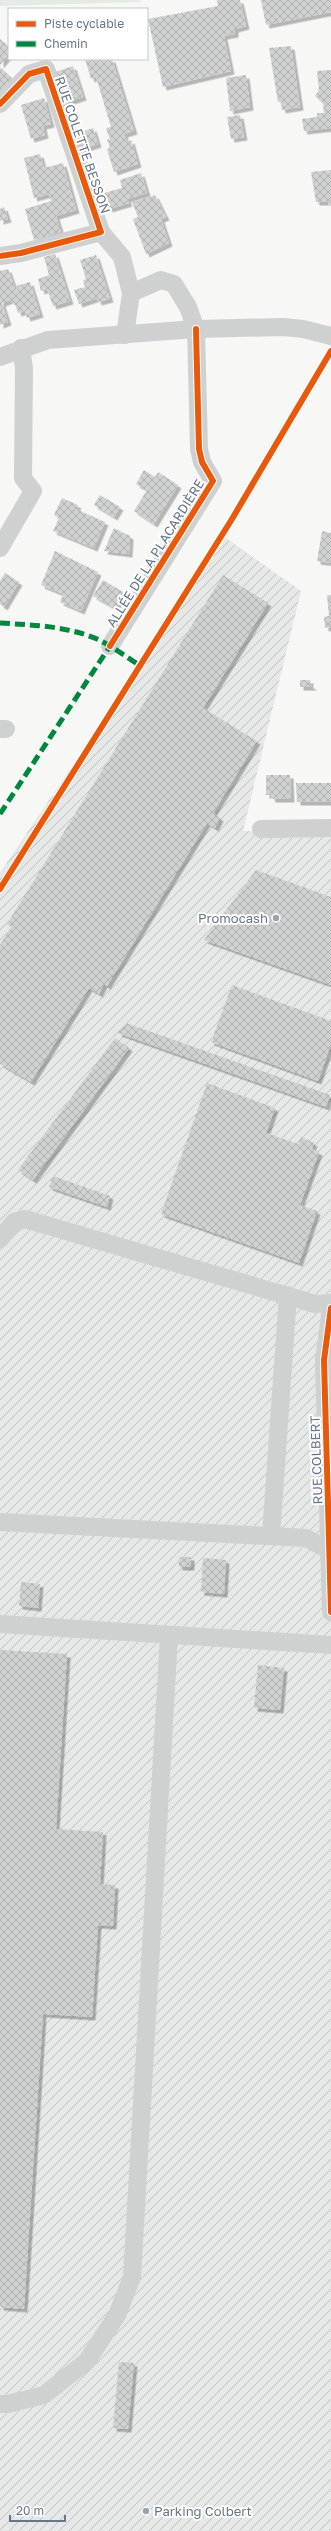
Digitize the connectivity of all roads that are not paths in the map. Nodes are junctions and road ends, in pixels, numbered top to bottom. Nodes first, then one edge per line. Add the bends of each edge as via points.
1 (0, 104) edge
2 (101, 232) junction
3 (0, 256) edge
4 (131, 293) junction
5 (196, 329) junction
6 (125, 335) junction
7 (331, 336) edge
8 (21, 348) junction
9 (0, 357) edge
10 (0, 548) edge
11 (110, 646) dead end
12 (331, 828) edge
13 (261, 829) dead end
14 (0, 1239) edge
15 (288, 1295) junction
16 (331, 1303) edge
17 (331, 1308) edge
18 (0, 1522) edge
19 (271, 1536) junction
20 (329, 1550) junction
21 (331, 1612) edge
22 (0, 1624) edge
23 (169, 1636) junction
24 (331, 1645) edge
25 (0, 2404) edge

1 - 2 street, RUE COLETTE BESSON via 29,74 46,69
2 - 3 street, RUE COLETTE BESSON
2 - 4 street via 122,257
4 - 5 street via 161,280 174,284 188,307
4 - 6 street
5 - 6 street
5 - 7 street via 283,327
5 - 11 street, ALLÉE DE LA PLACARDIÈRE via 199,449 202,462 213,481
6 - 8 street via 48,340
8 - 9 street
8 - 10 street via 24,368 23,478 33,491
12 - 13 street
14 - 15 street via 14,1222 25,1219
15 - 16 street via 315,1304
15 - 19 street
17 - 20 street, RUE COLBERT via 324,1360
18 - 19 street
19 - 20 street via 306,1538
20 - 21 street, RUE COLBERT
22 - 23 street
23 - 24 street
23 - 25 street via 132,2277 117,2315 87,2361 44,2395

